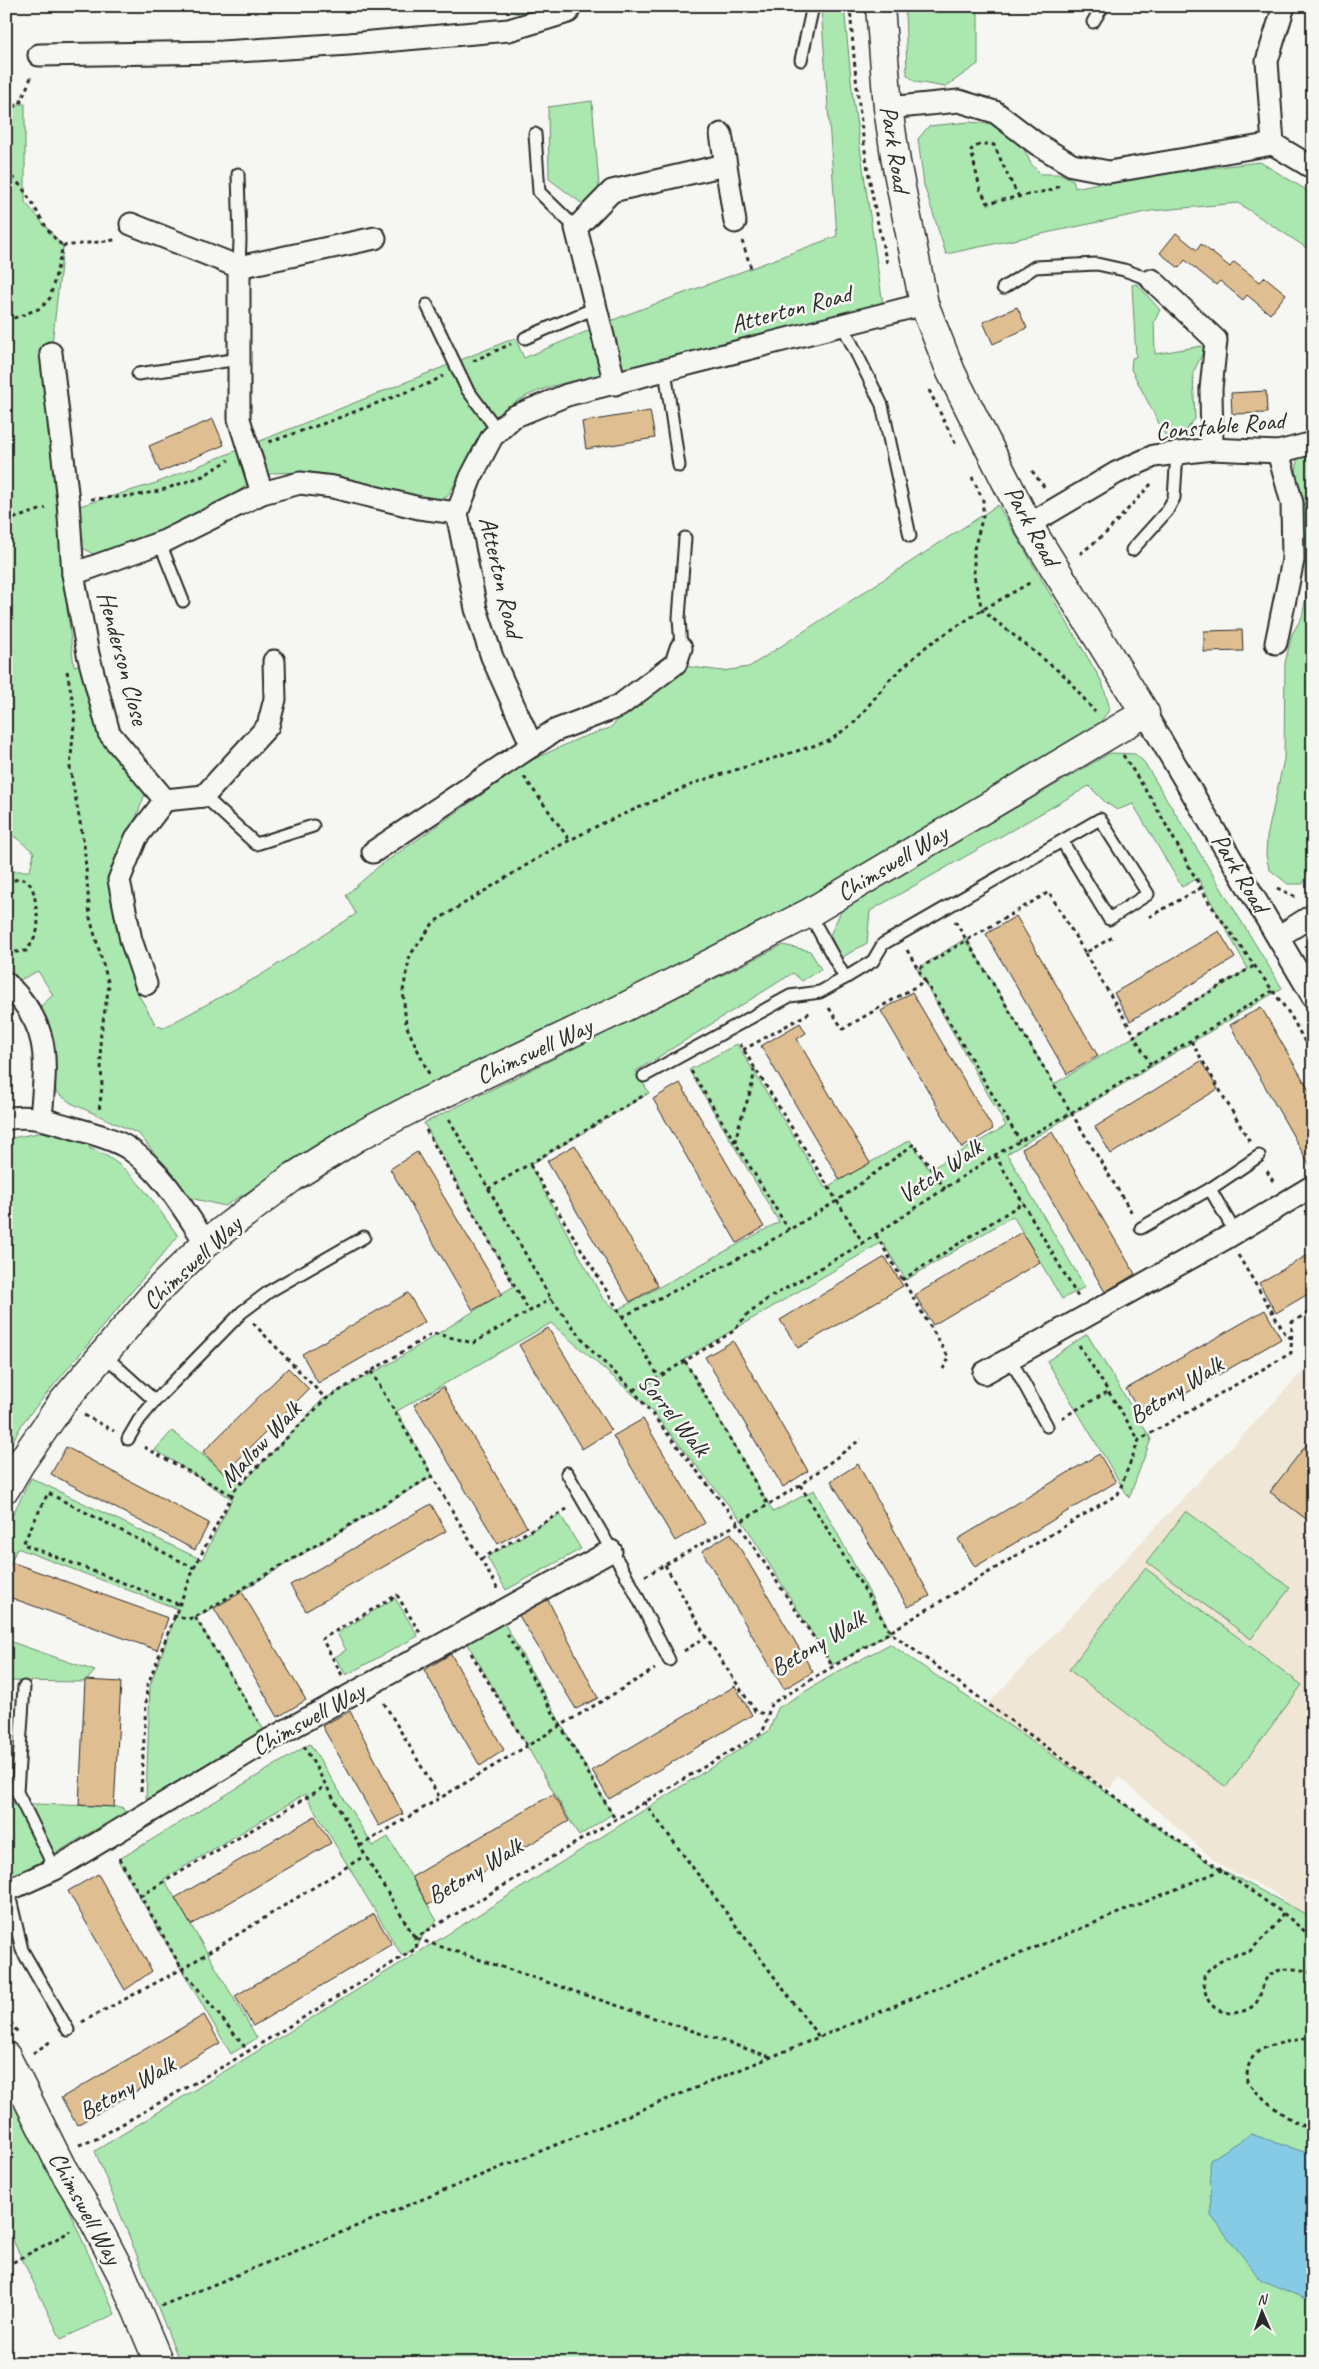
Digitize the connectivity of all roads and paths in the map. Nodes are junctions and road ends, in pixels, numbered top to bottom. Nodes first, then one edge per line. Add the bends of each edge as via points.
1 (570, 6) edge
2 (813, 6) edge
3 (880, 6) edge
4 (1102, 6) edge
5 (1284, 6) edge
6 (1093, 22) dead end
7 (39, 55) joint
8 (802, 60) dead end
9 (888, 108) junction
10 (6, 110) edge
11 (536, 134) dead end
12 (721, 134) dead end
13 (1273, 144) junction
14 (725, 165) junction
15 (1091, 168) junction
16 (1313, 168) edge
17 (6, 172) edge
18 (238, 174) dead end
19 (1019, 196) junction
20 (735, 222) dead end
21 (131, 224) joint
22 (576, 228) junction
23 (375, 238) dead end
24 (63, 246) junction
25 (239, 267) junction
26 (1152, 280) joint
27 (1003, 288) dead end
28 (924, 304) junction
29 (427, 305) dead end
30 (595, 308) junction
31 (6, 322) edge
32 (842, 324) junction
33 (525, 338) joint
34 (51, 353) dead end
35 (239, 360) junction
36 (457, 368) junction
37 (665, 370) junction
38 (138, 374) dead end
39 (615, 384) junction
40 (498, 431) junction
41 (1313, 443) edge
42 (1212, 449) junction
43 (249, 450) junction
44 (1278, 452) junction
45 (1171, 454) junction
46 (679, 466) dead end
47 (1029, 468) dead end
48 (262, 493) junction
49 (68, 504) junction
50 (1059, 507) junction
51 (457, 513) junction
52 (6, 521) edge
53 (1028, 525) junction
54 (910, 536) dead end
55 (685, 538) dead end
56 (160, 543) junction
57 (1132, 550) dead end
58 (1080, 554) dead end
59 (72, 574) junction
60 (1035, 580) dead end
61 (184, 601) dead end
62 (1276, 643) dead end
63 (681, 648) joint
64 (274, 661) dead end
65 (66, 665) dead end
66 (1144, 713) junction
67 (532, 746) junction
68 (512, 760) junction
69 (204, 796) junction
70 (165, 800) junction
71 (313, 826) dead end
72 (569, 839) junction
73 (1062, 841) junction
74 (373, 852) dead end
75 (6, 884) edge
76 (1273, 884) dead end
77 (1201, 888) dead end
78 (1300, 899) dead end
79 (948, 907) junction
80 (809, 913) junction
81 (1313, 916) edge
82 (1144, 920) dead end
83 (1119, 934) dead end
84 (1278, 937) junction
85 (968, 942) junction
86 (6, 953) edge
87 (1085, 953) junction
88 (1254, 966) dead end
89 (845, 978) junction
90 (925, 981) junction
91 (6, 983) edge
92 (146, 984) dead end
93 (1272, 992) dead end
94 (1313, 997) edge
95 (826, 1004) dead end
96 (818, 1009) dead end
97 (731, 1028) junction
98 (1191, 1041) junction
99 (1138, 1043) junction
100 (743, 1050) junction
101 (682, 1055) junction
102 (1151, 1065) junction
103 (754, 1068) junction
104 (644, 1076) joint
105 (430, 1077) dead end
106 (413, 1108) junction
107 (1071, 1113) junction
108 (40, 1118) junction
109 (6, 1119) edge
110 (448, 1119) dead end
111 (95, 1134) junction
112 (1020, 1141) junction
113 (736, 1143) junction
114 (995, 1155) junction
115 (1259, 1156) junction
116 (530, 1165) junction
117 (1313, 1186) edge
118 (944, 1189) junction
119 (1210, 1189) junction
120 (488, 1190) junction
121 (837, 1201) junction
122 (1024, 1202) junction
123 (1286, 1202) junction
124 (1140, 1228) joint
125 (789, 1230) junction
126 (876, 1235) junction
127 (1232, 1235) junction
128 (364, 1237) dead end
129 (206, 1243) junction
130 (863, 1244) junction
131 (902, 1280) junction
132 (551, 1299) junction
133 (1313, 1310) edge
134 (529, 1311) junction
135 (242, 1312) junction
136 (1090, 1314) junction
137 (622, 1316) junction
138 (1066, 1326) junction
139 (1291, 1338) junction
140 (102, 1353) junction
141 (1011, 1360) junction
142 (685, 1361) junction
143 (943, 1369) dead end
144 (371, 1372) junction
145 (984, 1373) dead end
146 (658, 1378) junction
147 (634, 1390) junction
148 (1109, 1391) junction
149 (326, 1399) junction
150 (155, 1401) junction
151 (62, 1403) junction
152 (1047, 1426) joint
153 (128, 1438) junction
154 (861, 1439) dead end
155 (1138, 1440) junction
156 (567, 1473) dead end
157 (432, 1476) junction
158 (800, 1485) junction
159 (6, 1488) edge
160 (232, 1495) junction
161 (583, 1500) junction
162 (768, 1503) junction
163 (738, 1523) junction
164 (611, 1550) junction
165 (481, 1559) junction
166 (665, 1565) junction
167 (194, 1568) junction
168 (631, 1584) junction
169 (178, 1604) junction
170 (503, 1611) junction
171 (173, 1616) junction
172 (195, 1617) junction
173 (891, 1633) junction
174 (460, 1634) junction
175 (706, 1637) junction
176 (431, 1650) junction
177 (669, 1660) junction
178 (832, 1665) junction
179 (372, 1683) junction
180 (24, 1687) dead end
181 (352, 1694) junction
182 (767, 1715) junction
183 (292, 1726) junction
184 (560, 1726) junction
185 (269, 1740) junction
186 (527, 1746) junction
187 (326, 1786) junction
188 (440, 1798) junction
189 (644, 1802) junction
190 (147, 1813) junction
191 (615, 1819) junction
192 (107, 1838) junction
193 (360, 1846) junction
194 (361, 1858) dead end
195 (55, 1869) junction
196 (1222, 1870) junction
197 (7, 1891) edge
198 (140, 1896) junction
199 (1283, 1913) junction
200 (415, 1938) junction
201 (1313, 1938) edge
202 (182, 1969) junction
203 (1313, 1974) edge
204 (68, 2030) junction
205 (1313, 2036) edge
206 (819, 2037) junction
207 (248, 2051) junction
208 (18, 2055) edge
209 (771, 2057) junction
210 (1313, 2125) edge
211 (55, 2154) junction
212 (93, 2219) junction
213 (6, 2266) edge
214 (161, 2306) dead end
215 (159, 2363) edge

1 - 7 street via 568,12 509,30 222,52
2 - 8 lane
3 - 9 street, Park Road
4 - 6 lane
5 - 13 street via 1268,61
7 - 10 path via 20,104
9 - 15 street via 959,102 996,112 1037,144 1072,165
9 - 28 street, Park Road
11 - 22 lane via 539,192
12 - 14 street
13 - 15 street via 1109,172
13 - 16 street
14 - 20 street
14 - 22 street via 612,191
15 - 19 path via 1051,190
17 - 24 path via 37,211 53,238
18 - 25 lane
19 - 19 path via 988,203 980,189 971,150 987,143 994,145
21 - 24 path via 120,240
21 - 25 street
22 - 30 street
23 - 25 street
24 - 31 path via 50,298 41,308
25 - 35 street
26 - 27 lane via 1097,264 1035,267
26 - 42 street via 1216,340 1211,389
28 - 32 street, Atterton Road
28 - 53 street, Park Road via 951,372
29 - 36 lane
30 - 33 lane
30 - 39 street
32 - 37 street, Atterton Road
32 - 54 lane via 882,405
33 - 36 path
34 - 49 street, Henderson Close
35 - 38 lane
35 - 43 street via 240,419
36 - 40 lane
36 - 43 path via 422,386
37 - 39 street, Atterton Road
37 - 46 lane
39 - 40 street, Atterton Road via 558,398 513,416
40 - 51 street, Atterton Road via 471,477
41 - 44 street, Constable Road
42 - 44 street, Constable Road
42 - 45 street, Constable Road
43 - 48 street
43 - 49 path via 203,476 159,491 97,497
44 - 62 street via 1292,503 1293,560
45 - 50 street, Constable Road via 1154,456 1116,473
45 - 57 lane via 1174,498 1167,511
45 - 58 path via 1161,474 1106,533
47 - 50 path
48 - 51 street, Henderson Close via 300,483
48 - 56 street, Henderson Close
49 - 52 path
49 - 59 street, Henderson Close
50 - 53 street, Constable Road
51 - 67 street, Atterton Road via 476,609 492,657
53 - 66 street, Park Road
55 - 63 lane via 679,618
56 - 59 street, Henderson Close
56 - 61 lane
59 - 70 street, Henderson Close via 88,654 110,733
60 - 72 path via 928,645 891,678 855,722 829,741 700,781
63 - 67 street via 676,663 618,706 554,731
64 - 69 street via 276,699 268,726
65 - 111 path via 75,714 70,768 84,844 90,918 109,985 100,1040 102,1086
66 - 80 street, Chimswell Way
66 - 84 street, Park Road
67 - 68 street
68 - 72 path
68 - 74 street
69 - 70 street
69 - 71 lane via 256,844
70 - 92 street via 136,838 119,880 131,940
72 - 105 path via 434,922 410,955 403,991 406,1025
73 - 73 lane via 1100,819 1148,894 1109,919
73 - 79 lane
75 - 86 path via 15,879 29,882 34,892 38,928 26,951
76 - 78 path
77 - 82 path
79 - 85 path
79 - 89 lane via 883,944 873,961
80 - 89 lane
80 - 106 street, Chimswell Way via 634,1003
81 - 84 street
83 - 87 path
84 - 94 street, Park Road
85 - 87 path via 1049,892
85 - 90 path via 918,969
85 - 107 path
87 - 99 path
88 - 99 path via 1134,1036
89 - 97 lane via 820,992 790,996
90 - 95 path via 843,1029
90 - 112 path
91 - 108 street via 22,997 39,1026 46,1060
93 - 98 path, Vetch Walk
96 - 100 path
97 - 100 path
97 - 101 lane
98 - 102 path, Vetch Walk
98 - 115 path
99 - 102 path
100 - 103 path
101 - 104 lane
101 - 113 path
102 - 107 path, Vetch Walk
103 - 113 path via 754,1081 737,1125
103 - 121 path
104 - 116 path via 650,1092
106 - 129 street, Chimswell Way via 293,1177
106 - 134 path
107 - 112 path, Vetch Walk
107 - 124 path
108 - 109 street
108 - 111 street
110 - 120 path, Sorrel Walk
111 - 129 street via 127,1148 160,1176
112 - 114 path, Vetch Walk
113 - 125 path
114 - 118 path, Vetch Walk
114 - 122 path
115 - 119 lane
115 - 123 path
116 - 120 path
116 - 137 path
117 - 123 street
118 - 121 path via 914,1144
118 - 126 path, Vetch Walk
119 - 124 lane
119 - 127 lane
120 - 132 path, Sorrel Walk
121 - 125 path
121 - 130 path
122 - 131 path
122 - 136 path via 1074,1293
123 - 127 street
125 - 137 path
126 - 130 path, Vetch Walk
126 - 131 path
127 - 136 street
127 - 139 path via 1286,1335
128 - 135 lane via 270,1291
129 - 140 street, Chimswell Way
130 - 142 path, Vetch Walk via 766,1300 747,1314 732,1332
131 - 143 path via 949,1358
132 - 134 path, Mallow Walk
132 - 147 path, Sorrel Walk via 592,1351
133 - 139 path, Betony Walk via 1292,1322
134 - 144 path, Mallow Walk via 473,1343 433,1333
135 - 149 path
135 - 150 lane
136 - 138 street
137 - 146 path
138 - 141 street
138 - 148 path
139 - 155 path, Betony Walk via 1291,1353
140 - 150 lane
140 - 151 street, Chimswell Way
141 - 145 street
141 - 152 lane
142 - 146 path, Vetch Walk
142 - 162 path
144 - 149 path, Mallow Walk
144 - 157 path
146 - 147 path, Vetch Walk
147 - 163 path, Sorrel Walk
148 - 152 path
148 - 155 path
149 - 160 path, Mallow Walk
150 - 153 lane
151 - 153 path
151 - 159 street, Chimswell Way
153 - 160 path
154 - 158 path
155 - 173 path, Betony Walk via 1118,1494
156 - 161 lane
157 - 165 path
157 - 172 path
158 - 162 path
158 - 173 path
160 - 167 path, Mallow Walk
161 - 164 lane
161 - 165 path
162 - 163 path
163 - 166 path
163 - 178 path, Sorrel Walk
164 - 168 lane
164 - 170 street, Chimswell Way
165 - 170 path
166 - 168 path
166 - 175 path
167 - 169 path, Mallow Walk
167 - 169 path via 48,1493 23,1544
168 - 177 lane
169 - 171 path, Mallow Walk
170 - 174 street, Chimswell Way
170 - 184 path
171 - 172 path
171 - 190 path, Mallow Walk via 147,1686 141,1791
172 - 185 path
173 - 178 path, Betony Walk
173 - 196 path via 1115,1797
174 - 176 street, Chimswell Way
174 - 186 path
175 - 177 path
175 - 182 path via 755,1711
176 - 179 street, Chimswell Way
176 - 181 path via 396,1595 322,1639
177 - 184 path
178 - 182 path, Betony Walk via 771,1704
179 - 181 street, Chimswell Way
179 - 188 path
180 - 195 lane via 17,1792
181 - 183 street, Chimswell Way
182 - 189 path, Betony Walk via 763,1732
183 - 185 street, Chimswell Way
183 - 187 path
184 - 186 path
184 - 191 path
185 - 190 street, Chimswell Way
186 - 188 path
187 - 193 path
187 - 198 path
188 - 193 path
189 - 191 path, Betony Walk
189 - 206 path
190 - 192 street, Chimswell Way
191 - 200 path, Betony Walk
192 - 195 street, Chimswell Way
192 - 198 path
193 - 200 path
194 - 202 path
195 - 197 street, Chimswell Way
196 - 199 path
196 - 206 path
197 - 204 lane via 22,1950
198 - 202 path
199 - 201 path
199 - 203 path via 1276,1925 1250,1951 1217,1963 1204,1975 1204,1992 1211,2004 1228,2014 1246,2011 1255,2004 1267,1977 1293,1968
200 - 207 path, Betony Walk via 417,1948
200 - 209 path
202 - 204 path
202 - 207 path
204 - 208 path
205 - 210 path via 1268,2045 1251,2058 1246,2069 1247,2082 1255,2091 1294,2122 1308,2128
206 - 209 path
207 - 211 path, Betony Walk via 96,2139
208 - 211 street, Chimswell Way
209 - 214 path
211 - 212 street, Chimswell Way
212 - 213 path
212 - 215 street, Chimswell Way via 122,2275

